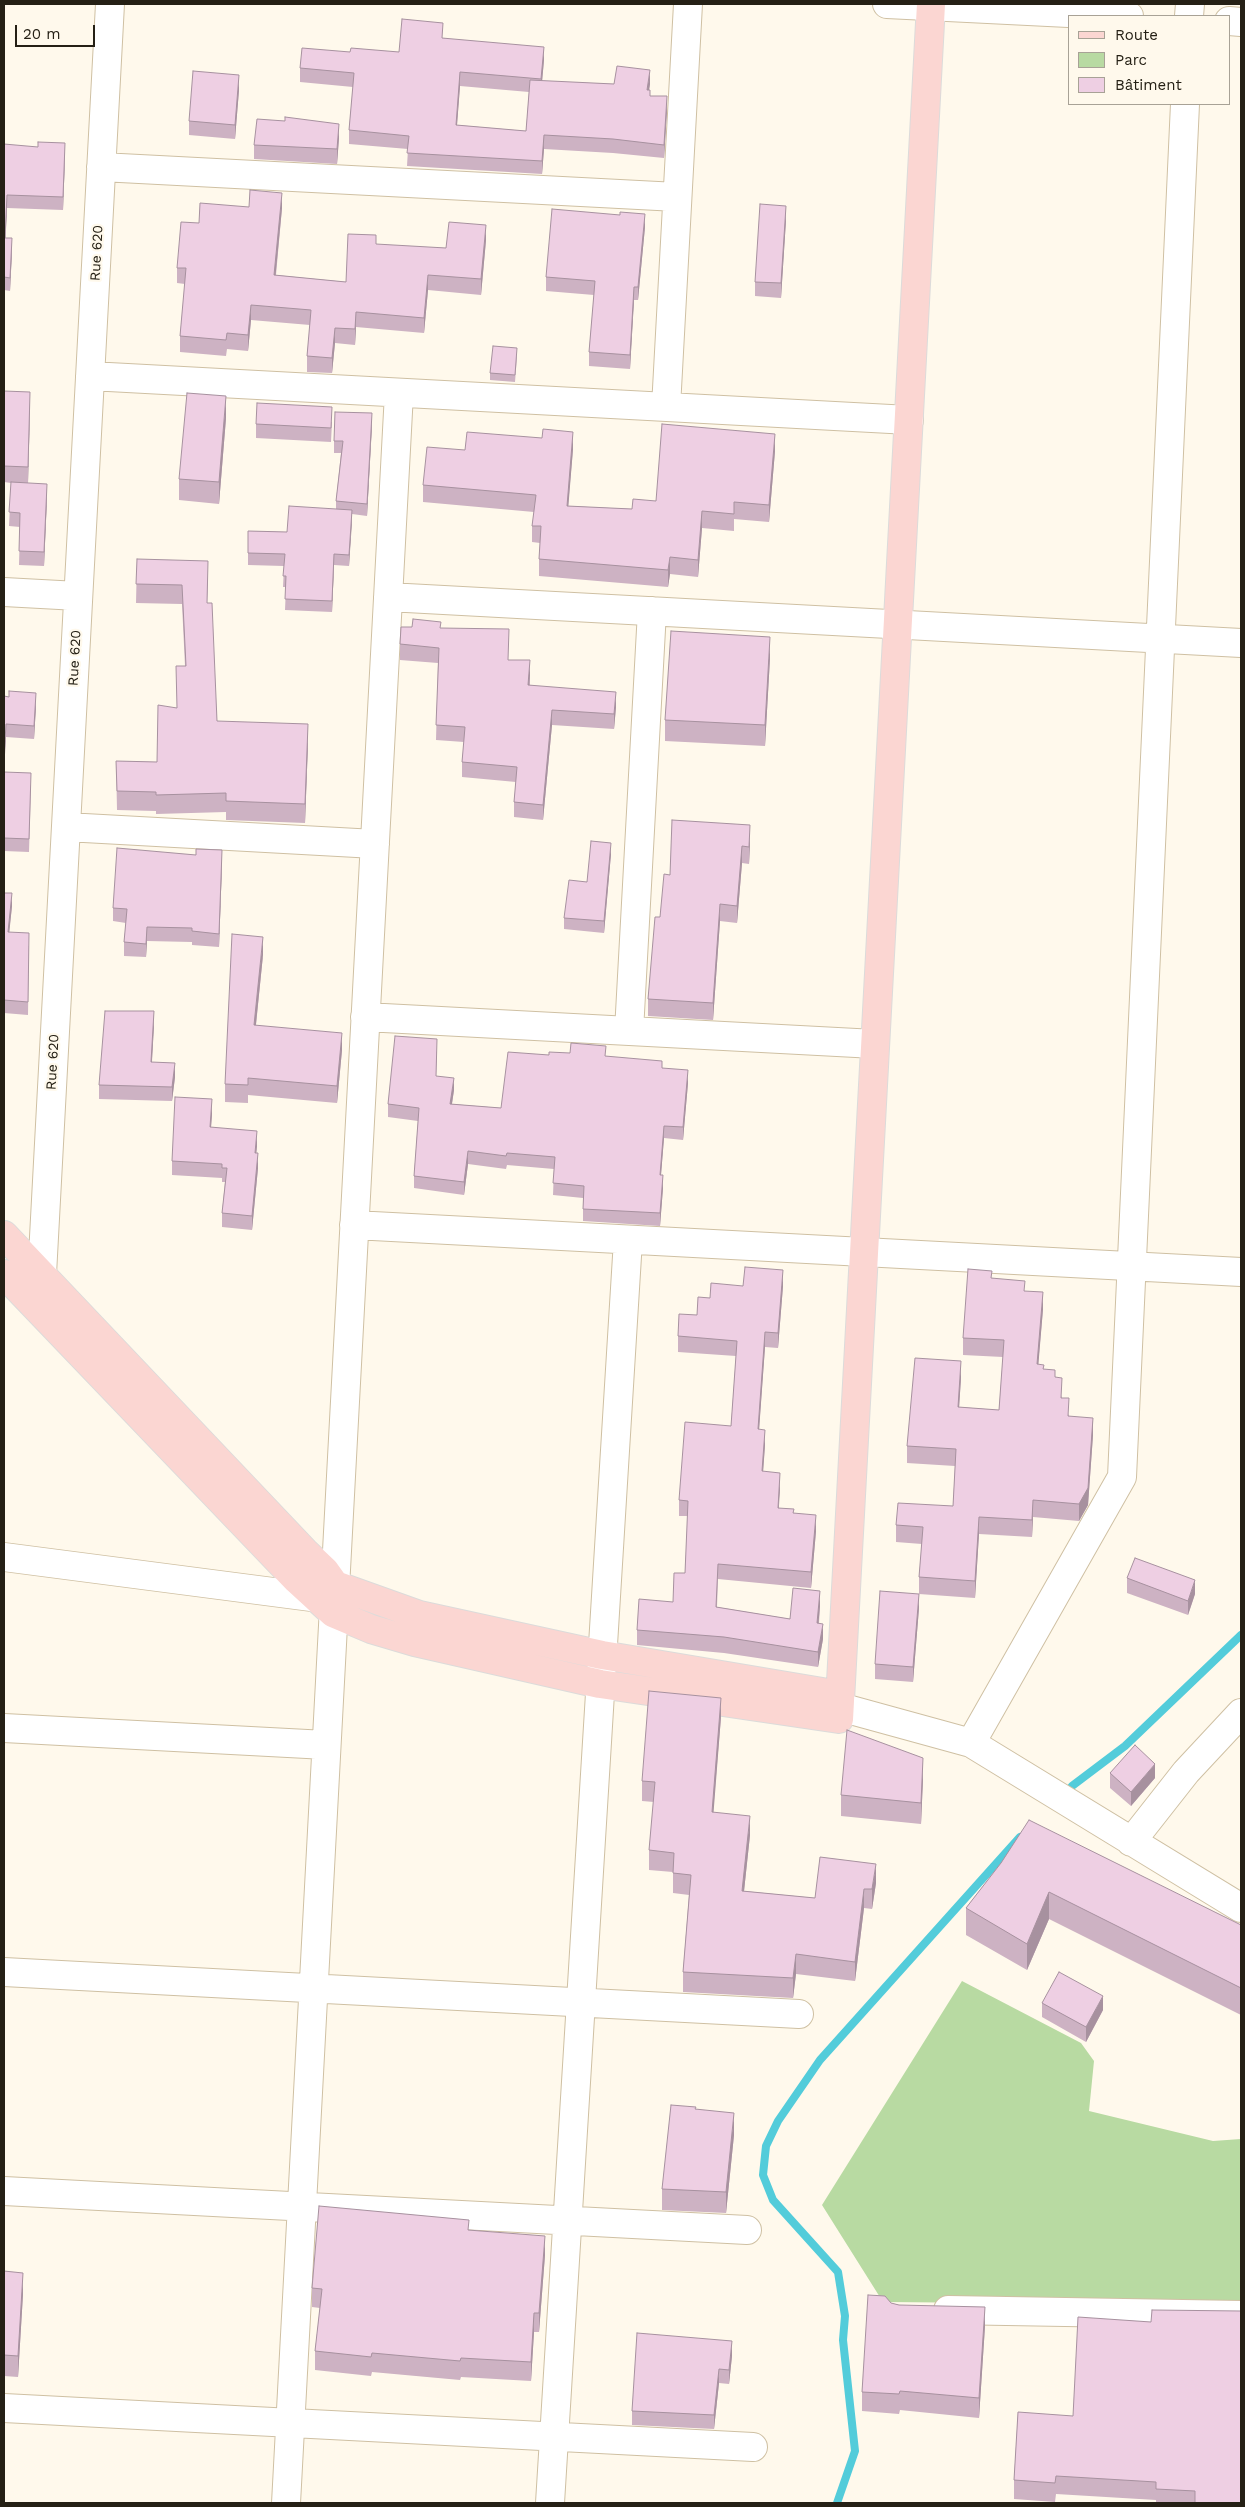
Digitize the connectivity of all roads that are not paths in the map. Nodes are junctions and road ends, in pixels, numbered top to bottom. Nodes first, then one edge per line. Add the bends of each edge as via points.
1 (110, 4) edge
2 (688, 4) edge
3 (886, 4) edge
4 (931, 5) edge
5 (1110, 15) edge
6 (1185, 105) edge
7 (101, 167) junction
8 (677, 198) junction
9 (90, 376) junction
10 (399, 392) junction
11 (666, 407) junction
12 (908, 420) junction
13 (4, 592) edge
14 (78, 596) junction
15 (388, 597) junction
16 (652, 611) junction
17 (897, 624) junction
18 (1160, 638) junction
19 (1241, 643) edge
20 (66, 827) junction
21 (375, 844) junction
22 (365, 1017) junction
23 (629, 1031) junction
24 (875, 1044) junction
25 (354, 1225) junction
26 (4, 1235) edge
27 (628, 1240) junction
28 (864, 1252) junction
29 (1132, 1266) junction
30 (1241, 1272) edge
31 (4, 1274) edge
32 (42, 1274) junction
33 (40, 1312) junction
34 (4, 1557) edge
35 (329, 1598) junction
36 (602, 1655) junction
37 (600, 1684) junction
38 (840, 1707) junction
39 (1241, 1713) edge
40 (4, 1728) edge
41 (971, 1743) junction
42 (326, 1745) junction
43 (1132, 1842) junction
44 (1241, 1908) edge
45 (4, 1972) edge
46 (313, 1988) junction
47 (581, 2002) junction
48 (799, 2014) dead end
49 (4, 2191) edge
50 (302, 2207) junction
51 (568, 2221) junction
52 (747, 2230) dead end
53 (918, 2309) edge
54 (1241, 2315) edge
55 (4, 2408) edge
56 (290, 2423) junction
57 (554, 2437) junction
58 (753, 2447) dead end
59 (286, 2503) edge
60 (550, 2503) edge

1 - 7 street, Rue 620
2 - 8 street
3 - 4 street
4 - 5 street
4 - 12 main road
6 - 18 street
7 - 8 street
7 - 9 street, Rue 620
8 - 11 street
9 - 10 street
9 - 14 street, Rue 620
10 - 11 street
10 - 15 street
11 - 12 street
12 - 17 main road
13 - 14 street
14 - 20 street, Rue 620
15 - 16 street
15 - 21 street
16 - 17 street
16 - 23 street
17 - 18 street
17 - 24 main road
18 - 19 street
18 - 29 street
20 - 21 street
20 - 32 street, Rue 620
21 - 22 street
22 - 23 street
22 - 25 street
23 - 24 street
24 - 28 main road
25 - 27 street
25 - 35 street
26 - 32 main road
27 - 28 street
27 - 36 street
28 - 29 street
28 - 38 main road
29 - 30 street
29 - 41 street via 1122,1477
31 - 33 main road
32 - 33 street, Rue 620
32 - 35 main road via 325,1571
33 - 35 main road via 297,1580
34 - 35 street
35 - 36 main road
35 - 37 main road via 371,1629
35 - 42 street
36 - 37 street
36 - 38 main road
37 - 38 main road
37 - 47 street
38 - 41 street
39 - 43 street via 1186,1772
40 - 42 street
41 - 43 street
42 - 46 street
43 - 44 street
45 - 46 street
46 - 47 street
46 - 50 street
47 - 48 street
47 - 51 street
49 - 50 street
50 - 51 street
50 - 56 street
51 - 52 street
51 - 57 street
53 - 54 street
55 - 56 street
56 - 57 street
56 - 59 street
57 - 58 street
57 - 60 street

